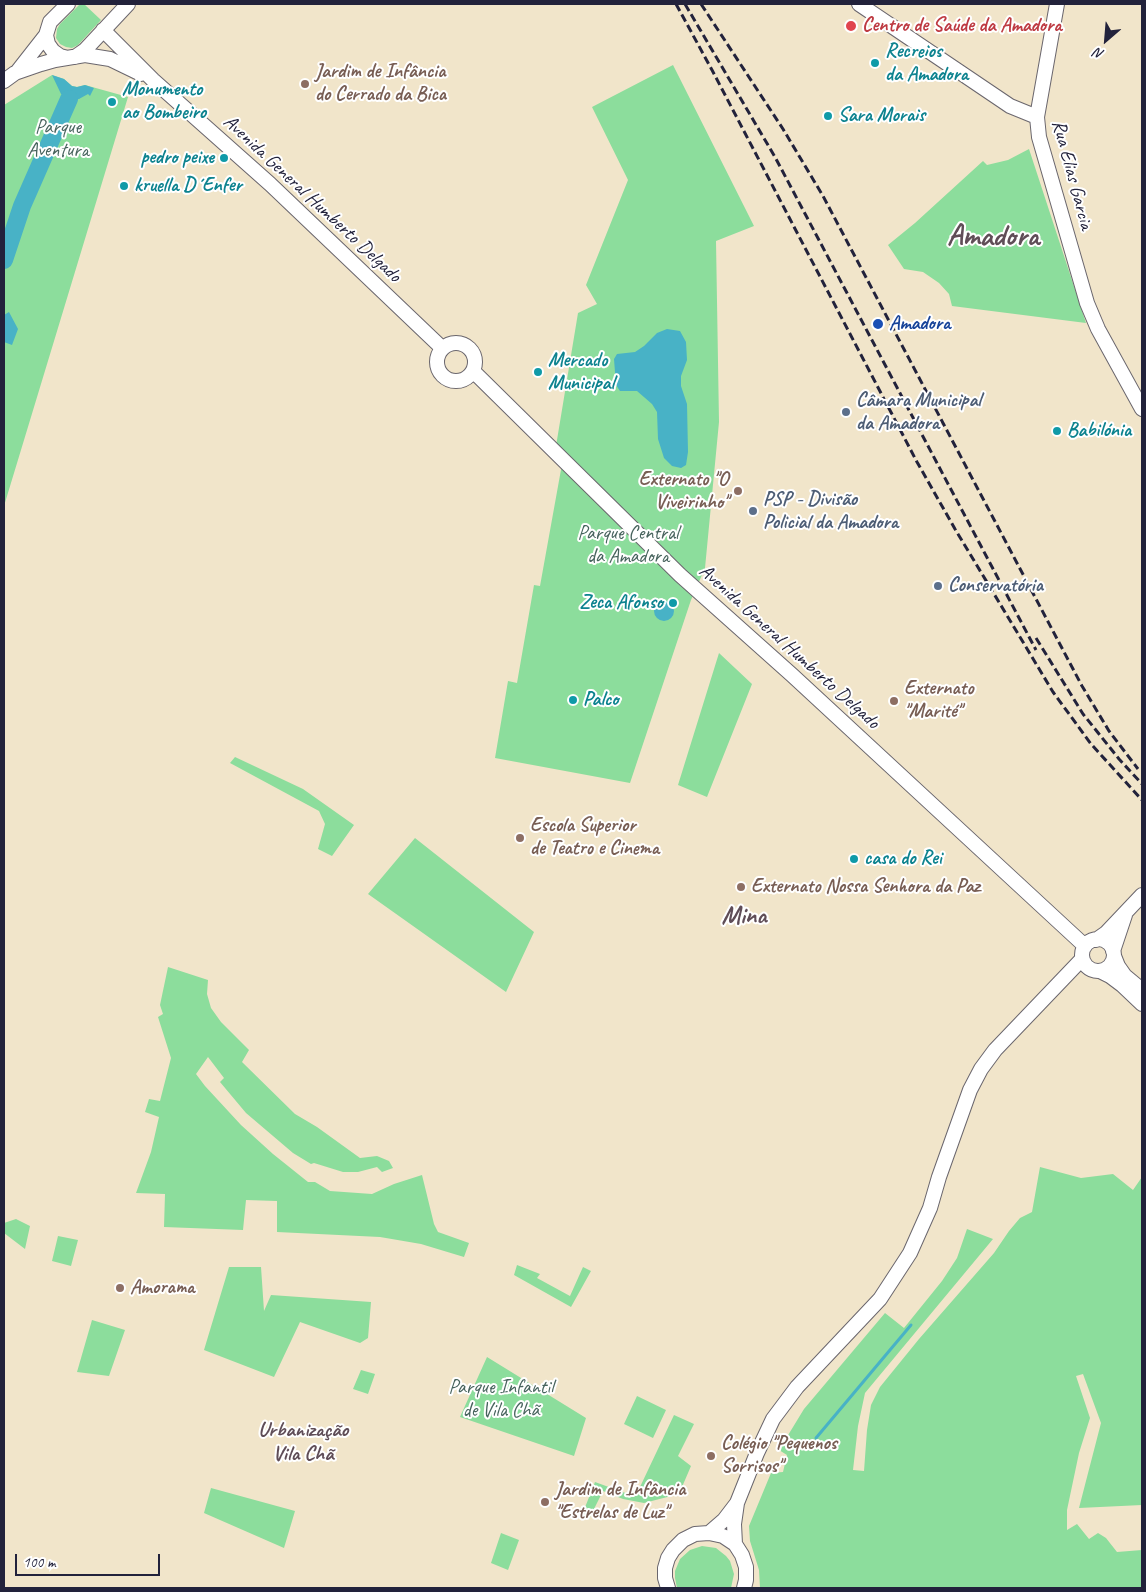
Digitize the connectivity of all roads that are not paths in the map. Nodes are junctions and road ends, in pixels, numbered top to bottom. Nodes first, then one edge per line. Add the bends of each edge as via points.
1 (68, 4) edge
2 (128, 4) edge
3 (859, 4) edge
4 (1057, 4) edge
5 (104, 30) junction
6 (46, 33) junction
7 (72, 57) junction
8 (10, 77) edge
9 (153, 80) junction
10 (1037, 117) junction
11 (442, 348) junction
12 (473, 371) junction
13 (1142, 409) edge
14 (1142, 895) edge
15 (1126, 912) junction
16 (1113, 954) junction
17 (1091, 957) junction
18 (1142, 990) edge
19 (1142, 1004) edge
20 (737, 1503) junction
21 (709, 1533) junction
22 (734, 1544) junction
23 (668, 1588) edge
24 (744, 1588) edge

1 - 6 street via 50,22
2 - 5 street
3 - 10 street, Rua Elias Garcia via 1010,106
4 - 10 street
5 - 7 street via 86,50
5 - 9 street, Avenida General Humberto Delgado
6 - 7 street via 53,51 60,56
6 - 8 street
7 - 8 street
7 - 9 street, Avenida General Humberto Delgado via 110,59
9 - 11 street, Avenida General Humberto Delgado via 270,184
10 - 13 street, Rua Elias Garcia via 1039,137 1087,303
11 - 12 street via 453,343 468,347 474,355
11 - 12 street via 437,363 444,377 459,381
12 - 17 street, Avenida General Humberto Delgado via 691,586 792,675
14 - 15 street
15 - 16 street
15 - 17 street via 1106,933
16 - 17 street via 1108,944
16 - 17 street via 1110,966
16 - 18 street via 1125,976
17 - 19 street, Avenida General Humberto Delgado
17 - 20 street via 1061,982 995,1050 981,1069 970,1090 930,1208 910,1252 880,1299 785,1402 766,1433
20 - 21 street
20 - 22 street
21 - 22 street via 723,1536
21 - 23 street via 695,1534 672,1550 665,1568
22 - 24 street via 746,1567

